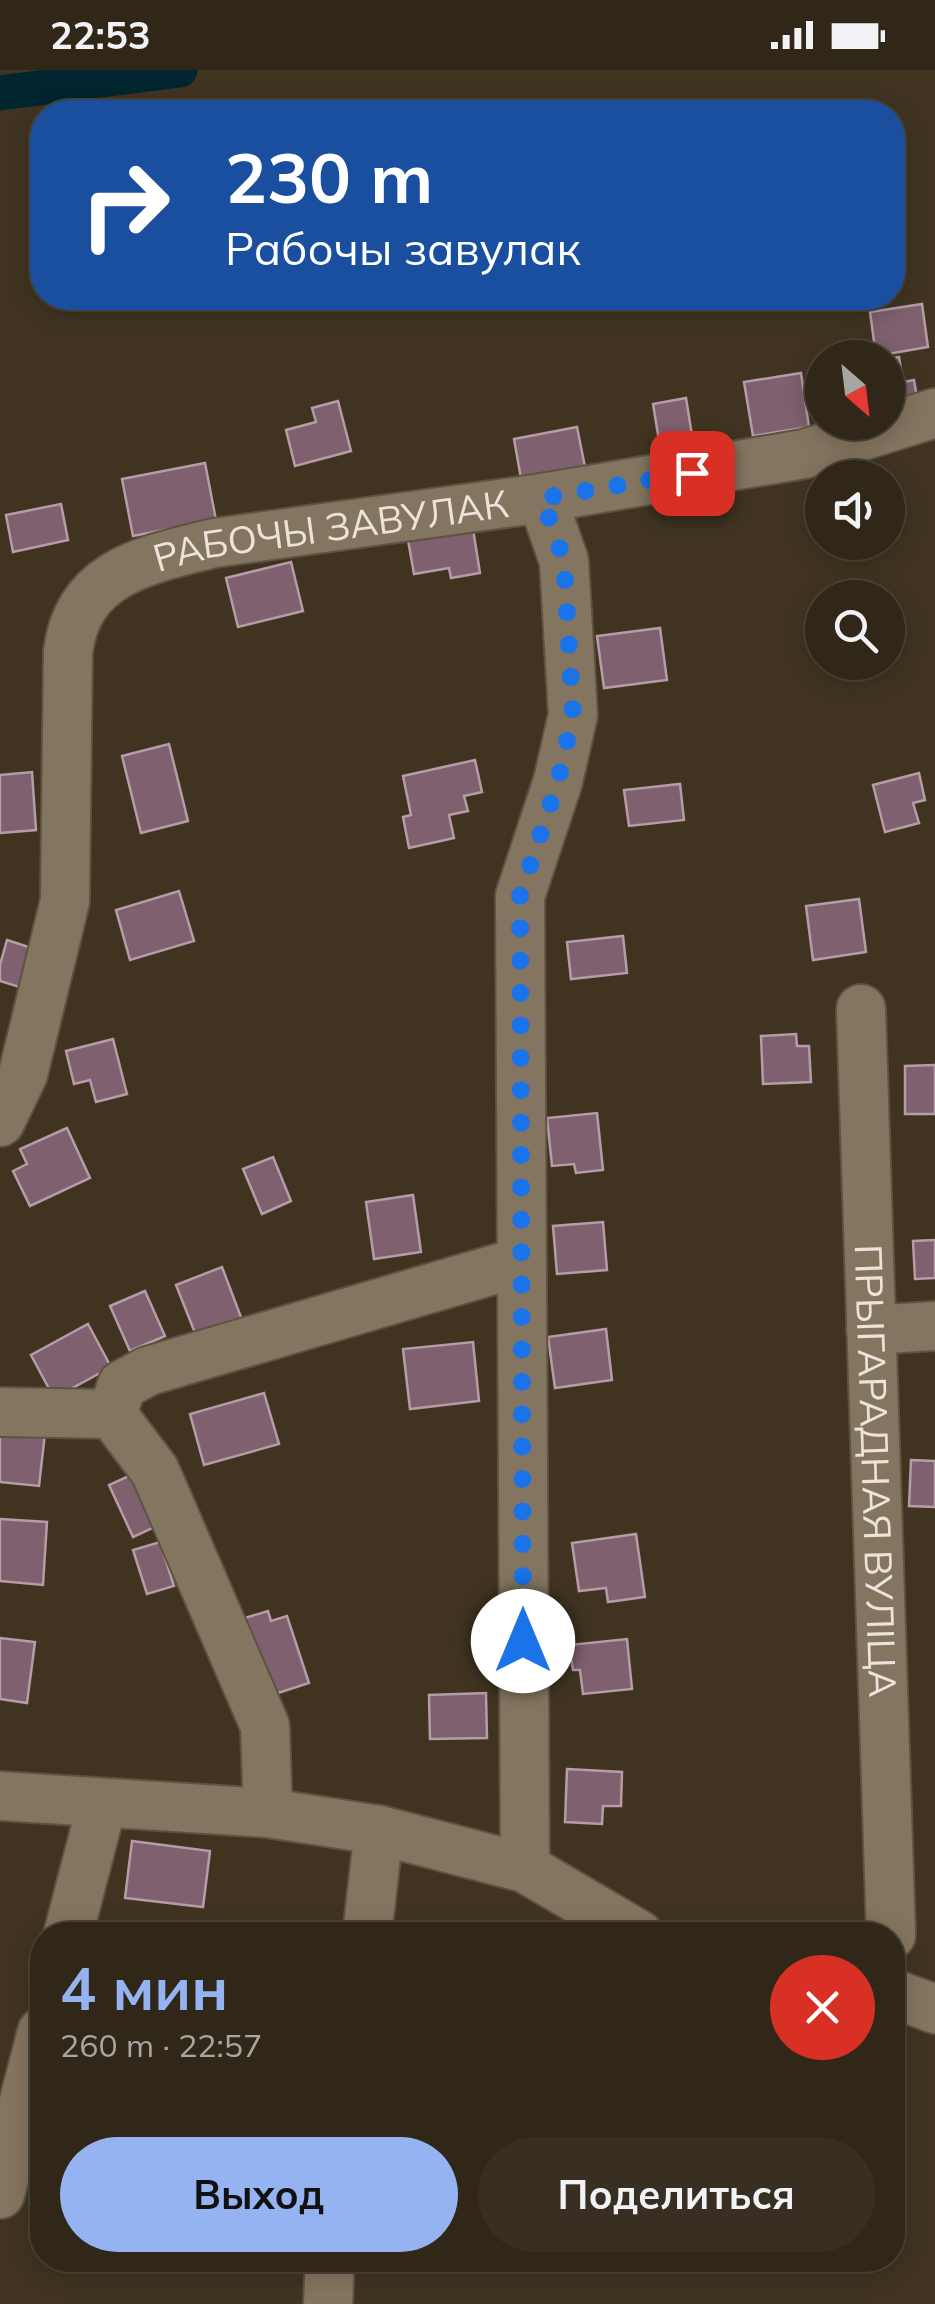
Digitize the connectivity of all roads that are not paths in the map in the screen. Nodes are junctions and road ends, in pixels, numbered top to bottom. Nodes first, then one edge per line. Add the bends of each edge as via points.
1 (935, 414) edge
2 (542, 498) junction
3 (861, 1009) dead end
4 (0, 1122) edge
5 (520, 1262) junction
6 (935, 1326) edge
7 (871, 1330) junction
8 (0, 1412) edge
9 (112, 1414) junction
10 (0, 1796) edge
11 (102, 1804) junction
12 (268, 1813) junction
13 (380, 1830) junction
14 (525, 1868) junction
15 (71, 1922) edge
16 (369, 1922) edge
17 (617, 1922) edge
18 (891, 1922) edge
19 (905, 1998) edge
20 (935, 2009) edge
21 (30, 2078) edge
22 (0, 2194) edge
23 (329, 2272) edge
24 (328, 2304) edge

1 - 2 street, РАБОЧЫ ЗАВУЛАК via 804,454
2 - 4 street, РАБОЧЫ ЗАВУЛАК via 214,543 118,574 88,598 70,629 68,652 65,901 23,1074
2 - 5 street via 564,561 573,715 520,896
3 - 7 street, ПРЫГАРАДНАЯ ВУЛІЦА
5 - 9 street via 148,1371 122,1384
5 - 14 street
6 - 7 street
7 - 18 street, ПРЫГАРАДНАЯ ВУЛІЦА
8 - 9 street
9 - 12 street via 155,1471 265,1726
10 - 11 street
11 - 12 street
11 - 15 street
12 - 13 street
13 - 14 street
13 - 16 street
14 - 17 street
19 - 20 street
21 - 22 street
23 - 24 street

